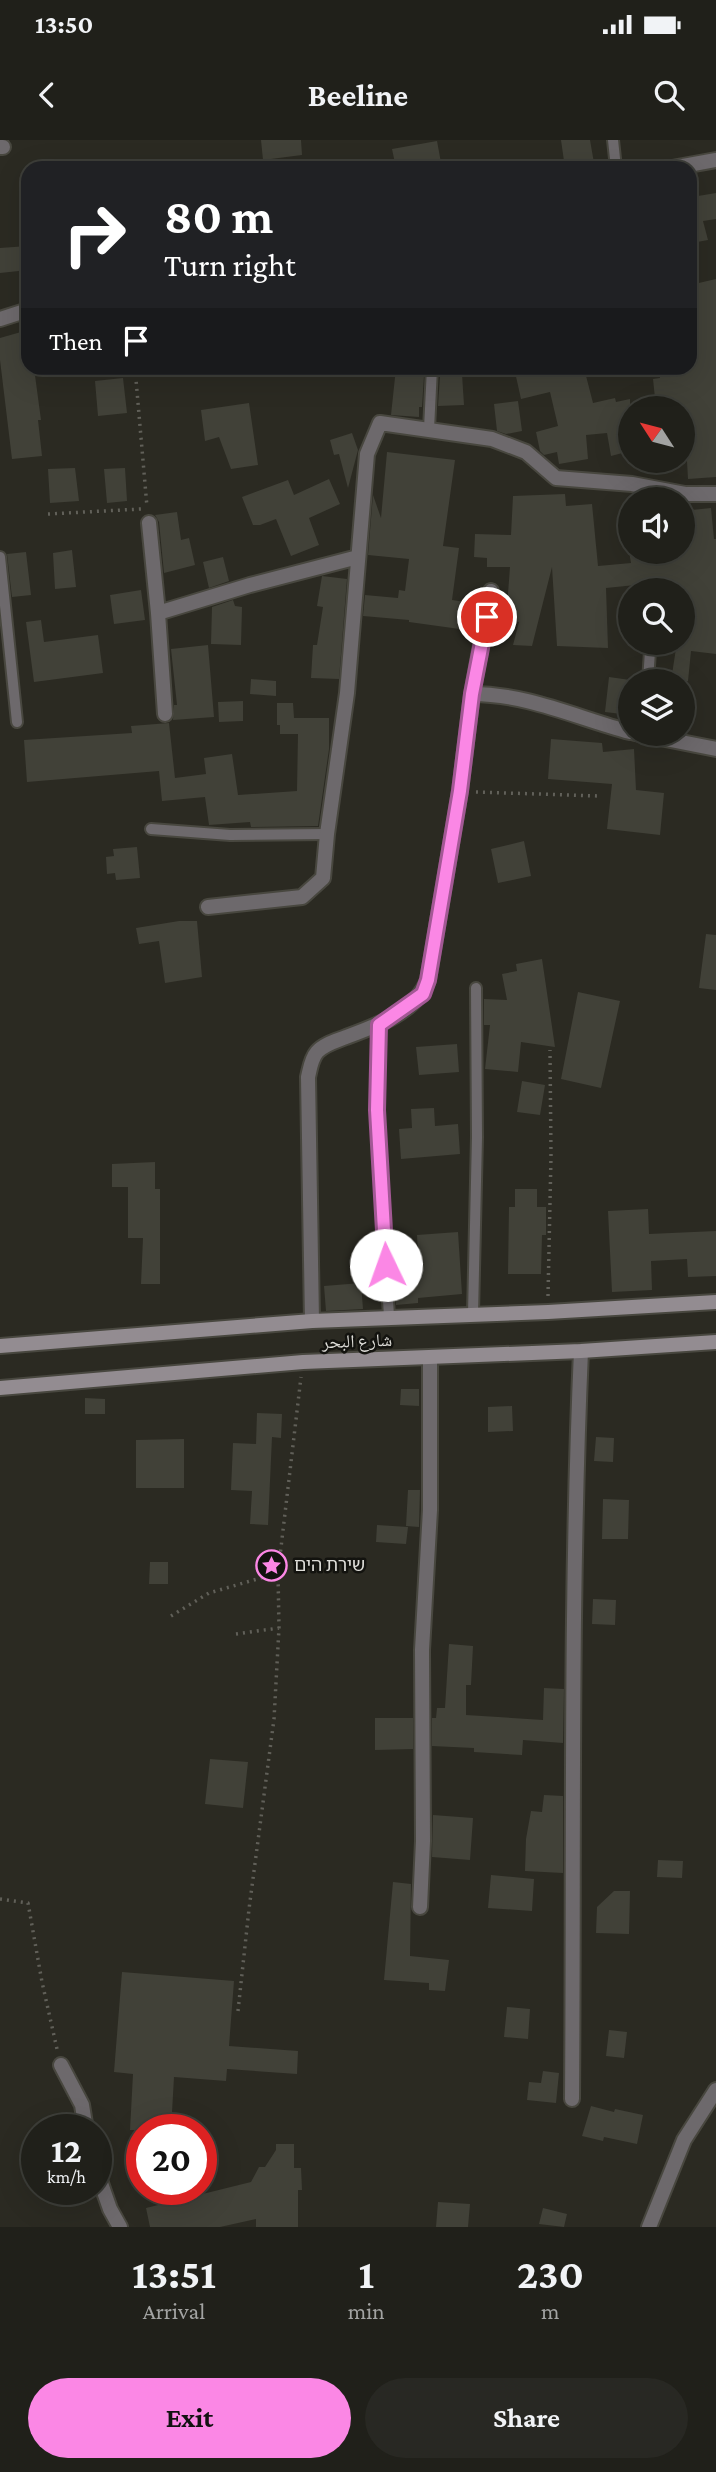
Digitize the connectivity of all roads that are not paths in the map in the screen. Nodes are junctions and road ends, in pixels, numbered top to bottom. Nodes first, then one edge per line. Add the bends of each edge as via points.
1 (613, 140) edge
2 (716, 160) edge
3 (615, 161) edge
4 (697, 164) edge
5 (21, 312) edge
6 (0, 319) edge
7 (432, 375) edge
8 (429, 429) junction
9 (716, 494) edge
10 (148, 516) road end
11 (0, 557) edge
12 (358, 557) junction
13 (491, 592) dead end
14 (158, 613) junction
15 (472, 694) junction
16 (165, 714) dead end
17 (17, 722) dead end
18 (618, 728) edge
19 (695, 745) edge
20 (716, 749) edge
21 (151, 829) dead end
22 (327, 834) junction
23 (208, 907) dead end
24 (476, 988) dead end
25 (379, 1025) junction
26 (716, 1302) edge
27 (473, 1314) junction
28 (389, 1317) junction
29 (312, 1321) junction
30 (716, 1342) edge
31 (0, 1346) edge
32 (581, 1352) junction
33 (430, 1358) junction
34 (0, 1388) edge
35 (420, 1907) dead end
36 (61, 2065) road end
37 (716, 2090) edge
38 (572, 2099) dead end
39 (83, 2114) edge
40 (109, 2205) edge
41 (120, 2227) edge
42 (649, 2227) edge

1 - 3 lane
2 - 4 street
5 - 6 street
7 - 8 lane
8 - 9 street via 492,439 526,452 556,478
8 - 12 street via 380,423 367,454
10 - 14 street
11 - 17 lane
12 - 14 street
12 - 22 street via 347,693
13 - 15 street
14 - 16 street
15 - 18 street via 497,694 550,706
15 - 25 street via 428,980 423,994
19 - 20 street
21 - 22 lane via 230,835
22 - 23 street via 323,878 302,897
24 - 27 lane
25 - 28 lane via 377,1110
25 - 29 street via 318,1051 308,1077
26 - 27 main road, شارع البحر
27 - 28 main road, شارع البحر
28 - 29 main road, شارع البحر
29 - 31 main road, شارع البحر
30 - 32 main road, شارع البحر
32 - 33 main road, شارع البحر
32 - 38 street via 574,1616
33 - 34 main road, شارع البحر via 303,1363
33 - 35 street
36 - 39 street
37 - 42 street via 684,2140
40 - 41 street

